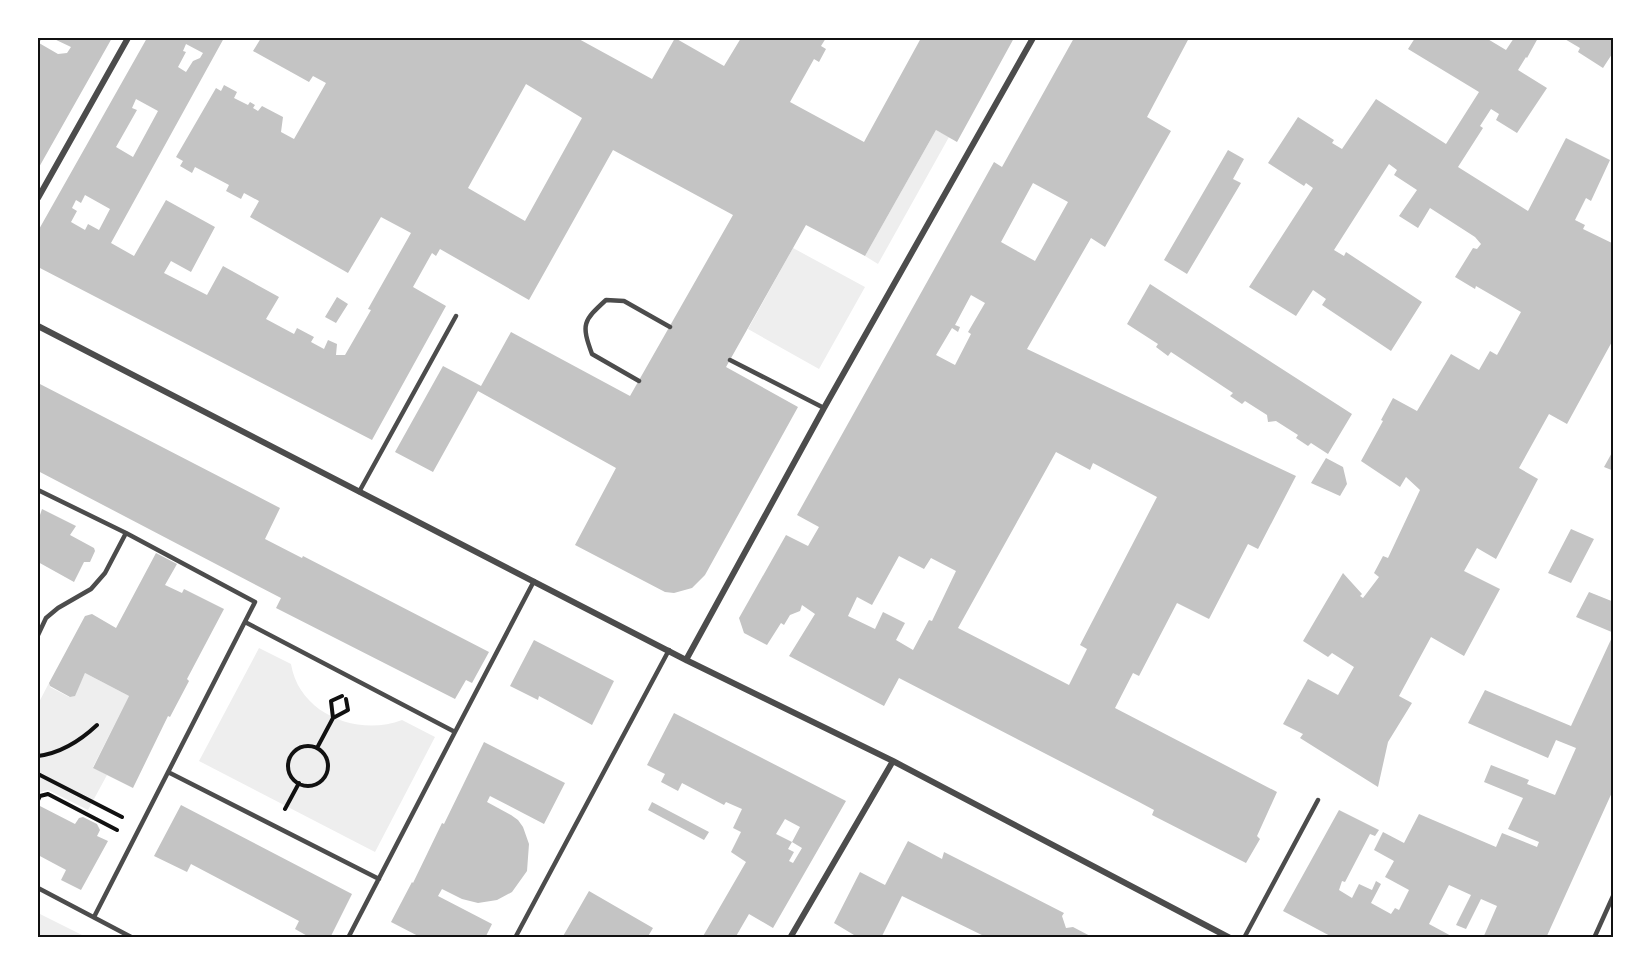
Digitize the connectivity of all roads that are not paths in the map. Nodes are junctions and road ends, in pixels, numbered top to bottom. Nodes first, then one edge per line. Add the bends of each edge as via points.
1 (128, 38) edge
2 (1034, 38) edge
3 (38, 198) edge
4 (456, 316) dead end
5 (38, 326) edge
6 (669, 327) dead end
7 (730, 360) dead end
8 (639, 381) dead end
9 (824, 408) junction
10 (38, 490) edge
11 (359, 492) junction
12 (126, 533) junction
13 (534, 581) junction
14 (245, 622) junction
15 (38, 635) edge
16 (669, 650) junction
17 (686, 660) junction
18 (455, 732) junction
19 (893, 761) junction
20 (168, 772) junction
21 (1318, 800) dead end
22 (379, 879) junction
23 (38, 888) edge
24 (1614, 894) edge
25 (94, 917) junction
26 (350, 936) edge
27 (133, 938) edge
28 (514, 938) edge
29 (790, 938) edge
30 (1230, 938) edge
31 (1244, 938) edge
32 (1596, 938) edge

1 - 3 street
2 - 9 street
4 - 11 lane
5 - 11 street
6 - 8 lane via 624,301 606,300 588,317 585,335 592,354
7 - 9 lane
9 - 17 street
10 - 12 lane
11 - 13 street
12 - 14 lane via 255,602
12 - 15 lane via 105,573 91,589 46,618
13 - 16 street
13 - 18 lane
14 - 18 lane
14 - 20 lane
16 - 17 street
16 - 28 lane
17 - 19 street
18 - 22 lane
19 - 29 street
19 - 30 street
20 - 22 lane
20 - 25 lane
21 - 31 lane
22 - 26 lane
23 - 25 lane
24 - 32 lane
25 - 27 lane

